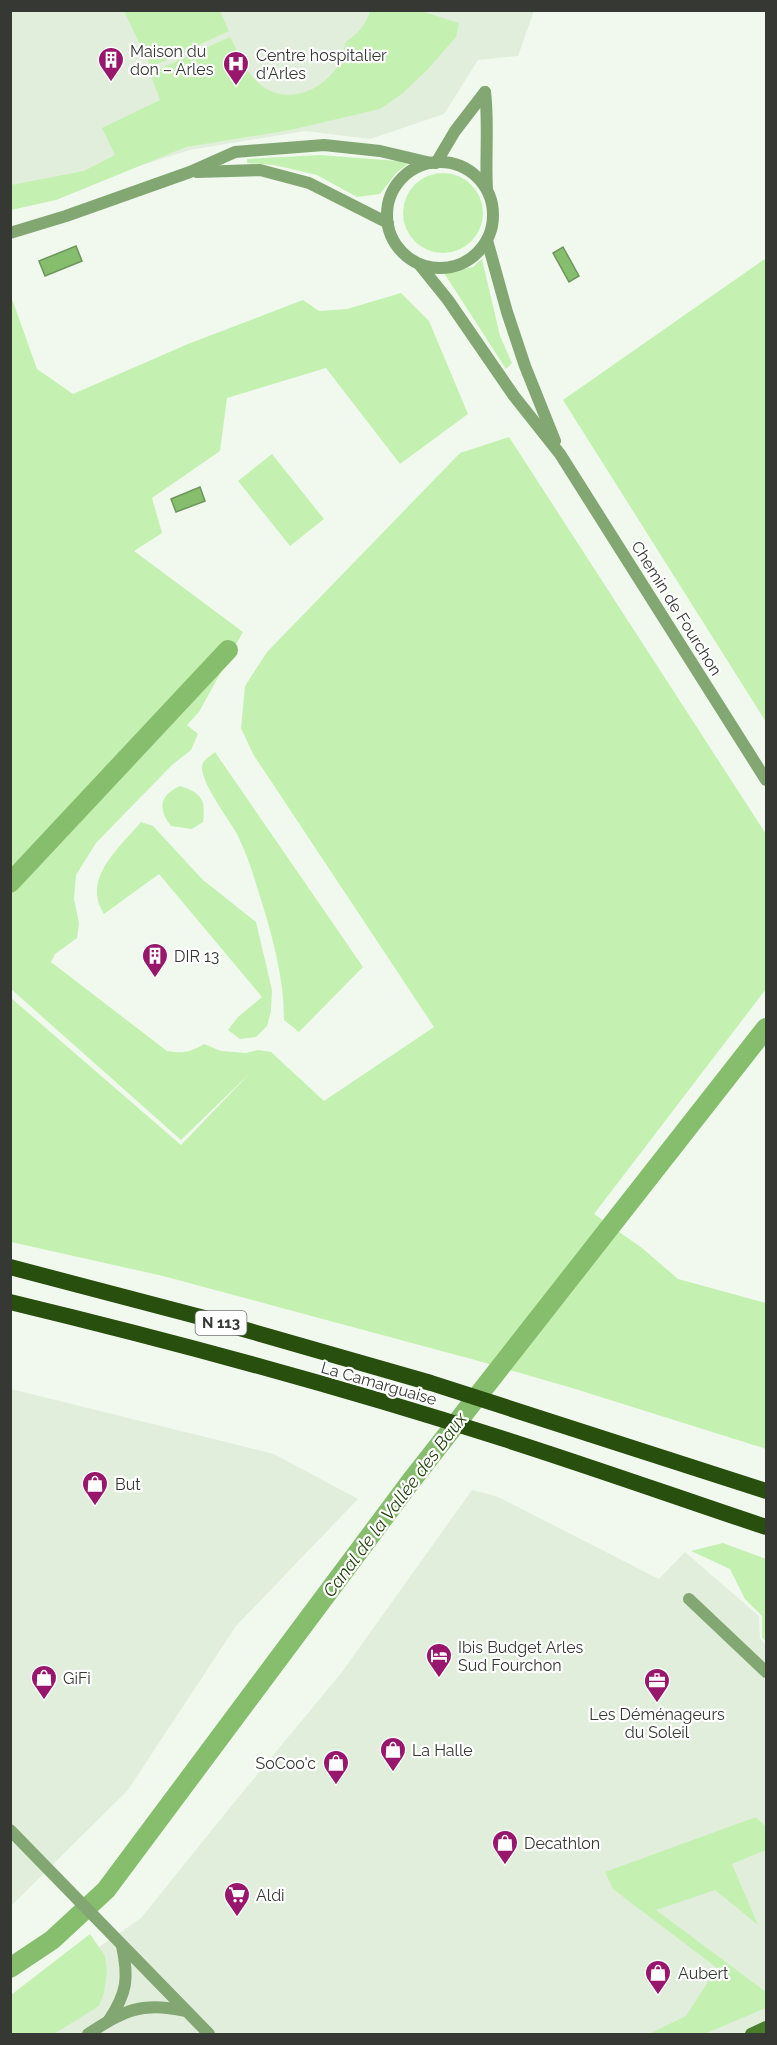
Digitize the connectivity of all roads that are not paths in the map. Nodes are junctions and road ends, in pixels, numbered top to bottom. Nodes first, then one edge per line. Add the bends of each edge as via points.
1 (434, 163) junction
2 (190, 172) junction
3 (487, 189) junction
4 (388, 223) junction
5 (10, 233) edge
6 (487, 240) junction
7 (419, 264) junction
8 (560, 454) junction
9 (766, 780) edge
10 (10, 1267) edge
11 (10, 1302) edge
12 (10, 1310) edge
13 (107, 1325) junction
14 (766, 1491) edge
15 (766, 1527) edge
16 (689, 1599) dead end
17 (766, 1672) edge
18 (10, 1830) edge
19 (120, 1942) junction
20 (186, 2012) junction
21 (108, 2021) junction
22 (766, 2027) edge
23 (88, 2034) edge
24 (209, 2034) edge
25 (751, 2034) edge

1 - 2 street via 380,151 324,145 236,152
1 - 3 street via 465,169
1 - 3 street, Chemin de Fourchon via 485,92
1 - 4 street via 416,169 393,191
2 - 4 street via 260,170 309,183
2 - 5 street
3 - 6 street, Chemin de Fourchon via 493,215
4 - 7 street, Chemin de Fourchon via 393,240
6 - 7 street via 465,262 442,268
6 - 8 street, Chemin de Fourchon via 525,366
7 - 8 street, Chemin de Fourchon
8 - 9 street, Chemin de Fourchon
10 - 14 highway, La Camarguaise / N 113 via 431,1383
11 - 13 highway, La Camarguaise / N 113
12 - 13 highway
13 - 15 highway, La Camarguaise / N 113 via 411,1410
16 - 17 street
18 - 19 street
19 - 20 street
19 - 21 street via 126,1968 125,1988
20 - 21 street via 153,2006
20 - 24 street
21 - 23 street
22 - 25 main road

